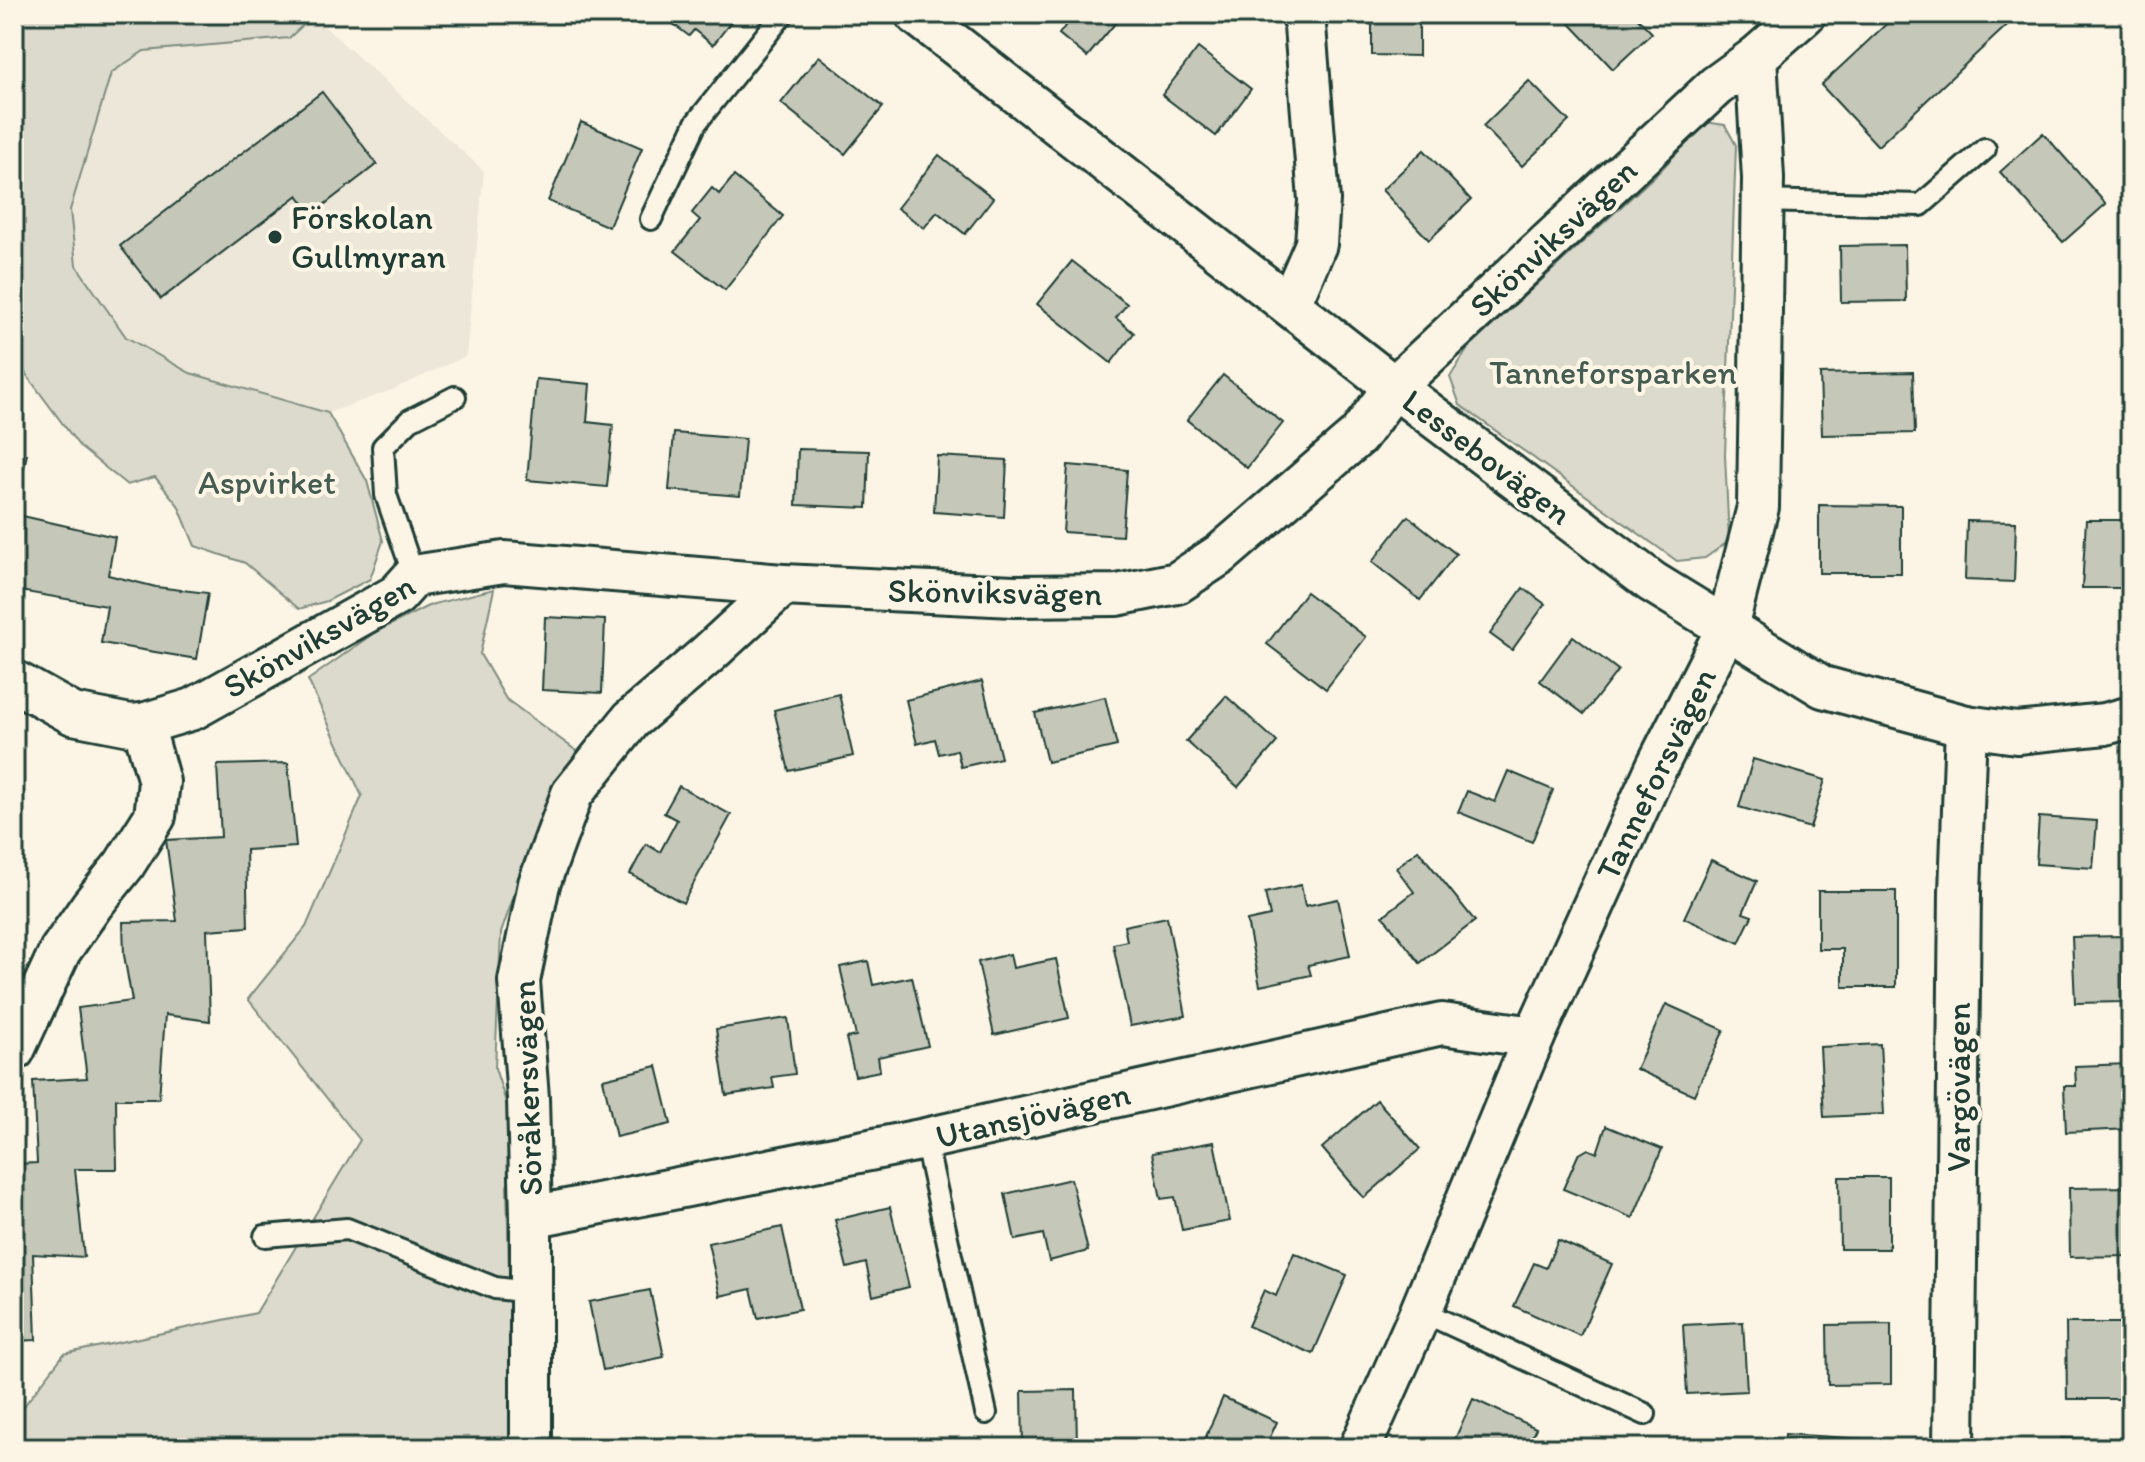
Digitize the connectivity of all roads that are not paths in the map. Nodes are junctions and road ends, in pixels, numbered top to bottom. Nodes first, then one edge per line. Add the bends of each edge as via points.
1 (783, 14) edge
2 (916, 14) edge
3 (1304, 14) edge
4 (1805, 14) edge
5 (1756, 57) junction
6 (1985, 149) dead end
7 (1763, 201) junction
8 (651, 219) dead end
9 (1290, 304) junction
10 (1394, 387) junction
11 (455, 397) dead end
12 (414, 576) junction
13 (783, 585) junction
14 (1727, 628) junction
15 (14, 681) edge
16 (2131, 717) edge
17 (143, 724) junction
18 (1966, 726) junction
19 (1534, 1037) junction
20 (14, 1050) edge
21 (925, 1139) junction
22 (531, 1217) junction
23 (265, 1236) dead end
24 (530, 1292) junction
25 (1421, 1311) junction
26 (986, 1413) dead end
27 (1645, 1414) dead end
28 (531, 1448) edge
29 (1360, 1448) edge
30 (1954, 1448) edge

1 - 8 lane via 696,123
2 - 9 street, Lessebovägen
3 - 9 street via 1319,200 1316,244
4 - 5 street, Skönviksvägen
5 - 7 street, Tanneforsvägen
5 - 10 street, Skönviksvägen via 1716,86
6 - 7 lane via 1921,205
7 - 14 street, Tanneforsvägen via 1758,507
9 - 10 street, Lessebovägen
10 - 13 street, Skönviksvägen via 1358,436 1221,554 1177,583 1117,595 1014,596
10 - 14 street, Lessebovägen via 1652,582
11 - 12 lane via 410,420 383,447 386,495
12 - 13 street, Skönviksvägen via 504,562
12 - 17 street, Skönviksvägen via 397,595 193,709
13 - 22 street, Söråkersvägen via 631,720 572,794 539,884 519,981
14 - 18 street, Lessebovägen via 1823,687
14 - 19 street, Tanneforsvägen via 1657,766
15 - 17 street, Skönviksvägen via 73,714
16 - 18 street, Lessebovägen via 2017,733
17 - 20 street via 159,782 155,816 60,951
18 - 30 street, Vargövägen
19 - 21 street, Utansjövägen via 1442,1024
19 - 25 street, Tanneforsvägen
21 - 22 street, Utansjövägen
21 - 26 lane
22 - 24 street, Söråkersvägen
23 - 24 lane via 347,1229 495,1288
24 - 28 street, Söråkersvägen
25 - 27 lane
25 - 29 street, Tanneforsvägen

